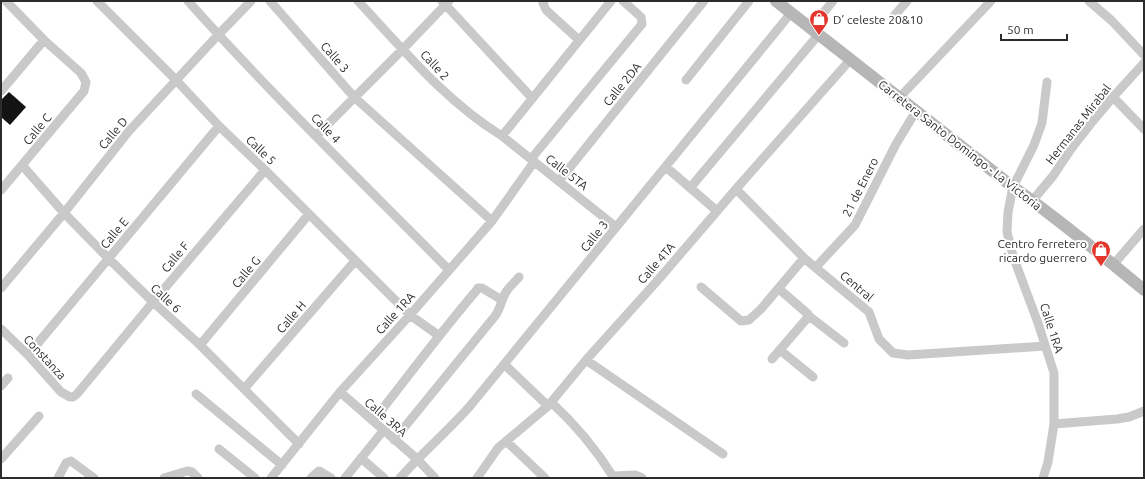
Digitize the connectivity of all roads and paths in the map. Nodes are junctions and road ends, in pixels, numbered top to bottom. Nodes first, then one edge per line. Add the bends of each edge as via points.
1 (6, 1) edge
2 (97, 1) edge
3 (188, 1) edge
4 (251, 1) edge
5 (270, 1) edge
6 (358, 1) edge
7 (544, 1) edge
8 (611, 1) edge
9 (623, 1) edge
10 (704, 1) edge
11 (749, 1) edge
12 (776, 1) edge
13 (833, 1) edge
14 (907, 1) edge
15 (991, 1) edge
16 (1089, 1) edge
17 (446, 2) edge
18 (791, 13) junction
19 (894, 16) dead end
20 (815, 31) junction
21 (218, 35) junction
22 (44, 40) junction
23 (579, 40) junction
24 (403, 49) junction
25 (1144, 55) edge
26 (850, 60) junction
27 (1144, 63) edge
28 (176, 80) junction
29 (686, 80) dead end
30 (1047, 82) dead end
31 (1, 91) edge
32 (354, 97) junction
33 (1113, 97) junction
34 (532, 98) junction
35 (899, 98) junction
36 (916, 112) junction
37 (219, 126) junction
38 (1144, 129) edge
39 (316, 136) junction
40 (502, 136) junction
41 (533, 161) junction
42 (22, 165) junction
43 (666, 167) junction
44 (265, 170) junction
45 (559, 181) junction
46 (690, 188) junction
47 (1012, 188) junction
48 (736, 189) junction
49 (1, 190) edge
50 (1032, 200) junction
51 (718, 211) junction
52 (64, 213) junction
53 (309, 214) junction
54 (492, 221) junction
55 (616, 227) junction
56 (1144, 229) edge
57 (108, 258) junction
58 (804, 258) junction
59 (356, 261) junction
60 (1114, 265) junction
61 (816, 267) junction
62 (448, 270) junction
63 (519, 277) dead end
64 (700, 287) dead end
65 (1, 288) edge
66 (779, 289) junction
67 (1144, 290) edge
68 (502, 300) junction
69 (153, 302) junction
70 (410, 315) junction
71 (809, 316) junction
72 (1, 329) edge
73 (438, 335) junction
74 (844, 343) dead end
75 (200, 345) junction
76 (1045, 346) junction
77 (780, 350) junction
78 (28, 355) junction
79 (772, 359) dead end
80 (586, 360) junction
81 (504, 364) junction
82 (8, 378) dead end
83 (813, 378) dead end
84 (1, 386) edge
85 (244, 389) junction
86 (340, 392) junction
87 (196, 394) dead end
88 (73, 397) joint
89 (549, 404) junction
90 (1144, 411) edge
91 (39, 416) dead end
92 (373, 421) junction
93 (1054, 424) junction
94 (383, 431) junction
95 (394, 440) junction
96 (506, 441) junction
97 (299, 444) junction
98 (219, 449) dead end
99 (723, 454) dead end
100 (361, 458) junction
101 (1, 459) edge
102 (417, 459) junction
103 (282, 465) junction
104 (480, 477) edge
105 (613, 477) edge
106 (58, 478) edge
107 (94, 478) edge
108 (164, 478) edge
109 (198, 478) edge
110 (255, 478) edge
111 (271, 478) edge
112 (311, 478) edge
113 (331, 478) edge
114 (345, 478) edge
115 (384, 478) edge
116 (400, 478) edge
117 (435, 478) edge
118 (545, 478) edge
119 (642, 478) edge
120 (1043, 478) edge

1 - 22 street
2 - 28 street, Calle 5
3 - 21 street, Calle 4
4 - 21 street, Calle D
5 - 32 street, Calle 3
6 - 24 street, Calle 2
7 - 23 street via 546,10
8 - 23 street
9 - 41 street, Calle 1RA via 641,16 642,24
10 - 45 street, Calle 2DA
11 - 29 street
12 - 18 main road, Carretera Santo Domingo - La Victoria
13 - 20 street
14 - 19 street
15 - 35 street
16 - 25 street
17 - 24 street
17 - 34 street
18 - 20 main road, Carretera Santo Domingo - La Victoria
18 - 43 street, Calle 3
20 - 26 main road, Carretera Santo Domingo - La Victoria
20 - 46 street
21 - 28 street, Calle D
21 - 39 street, Calle 4
22 - 31 street
22 - 42 street, Calle C via 81,73 86,82 84,91
23 - 34 street
24 - 32 street
24 - 40 street, Calle 2 via 441,89 482,124
26 - 35 main road, Carretera Santo Domingo - La Victoria
26 - 48 street, Calle 4TA
27 - 33 street, Hermanas Mirabal
28 - 37 street, Calle 5
28 - 52 street, Calle D via 129,131
30 - 47 street, Calle 1RA via 1042,123
32 - 39 street
32 - 54 street, Calle 3
33 - 38 street
33 - 50 street, Hermanas Mirabal
34 - 40 street
35 - 36 main road, Carretera Santo Domingo - La Victoria
36 - 47 main road, Carretera Santo Domingo - La Victoria
36 - 61 street, 21 de Enero via 896,144 855,225
37 - 44 street, Calle 5
37 - 57 street, Calle E
39 - 62 street, Calle 4
40 - 41 street, Calle 5TA
41 - 45 street, Calle 5TA
41 - 54 street, Calle 1RA
42 - 49 street, Calle C
42 - 52 street, Calle 6
43 - 46 street
43 - 55 street, Calle 3
44 - 53 street, Calle 5
44 - 69 street, Calle F
45 - 55 street, Calle 5TA
46 - 51 street
47 - 50 main road, Carretera Santo Domingo - La Victoria
47 - 76 street, Calle 1RA via 1007,232
48 - 51 street, Calle 4TA
48 - 58 street, Central
50 - 60 main road, Carretera Santo Domingo - La Victoria
51 - 80 street, Calle 4TA
52 - 57 street, Calle 6
52 - 65 street, Calle D
53 - 59 street, Calle 5
53 - 75 street, Calle G
54 - 62 street, Calle 1RA
55 - 81 street, Calle 3
56 - 60 street
57 - 69 street, Calle 6
57 - 78 street, Calle E
58 - 61 street, Central
58 - 66 street
59 - 70 street, Calle 5
59 - 85 street, Calle H
60 - 67 main road, Carretera Santo Domingo - La Victoria
61 - 76 street, Central via 869,312 879,339 893,352 908,355
62 - 70 street, Calle 1RA
63 - 68 street
64 - 66 street via 741,321 749,320 761,310
66 - 71 street
68 - 73 street via 478,288
68 - 95 street via 495,316
69 - 75 street, Calle 6
69 - 88 street, Calle F
70 - 73 street, Calle 5
70 - 86 street, Calle 1RA
71 - 74 street
71 - 77 street
72 - 78 street, Constanza
73 - 92 street
75 - 85 street, Calle 6
76 - 93 street, Calle 1RA via 1054,373
77 - 79 street
77 - 83 street
78 - 88 street, Constanza via 61,392
80 - 89 street, Calle 4TA
80 - 99 street
81 - 89 street
81 - 102 street, Calle 3 via 459,418
82 - 84 street
85 - 97 street, Calle 6
86 - 92 street, Calle 3RA
86 - 97 street, Calle 1RA
87 - 103 street
89 - 96 street, Calle 4TA
89 - 105 street via 571,420
90 - 93 street via 1117,419
91 - 101 street
92 - 94 street, Calle 3RA
93 - 120 street, Calle 1RA
94 - 95 street, Calle 3RA
94 - 100 street
95 - 102 street, Calle 3RA
96 - 104 street, Calle 4TA via 498,448
96 - 118 street
97 - 103 street, Calle 1RA
98 - 110 street
100 - 114 street
100 - 115 street
102 - 116 street, Calle 3
102 - 117 street, Calle 3RA
103 - 111 street, Calle 1RA
105 - 119 street
106 - 107 street via 68,461
108 - 109 street via 187,471
112 - 113 street via 319,471

